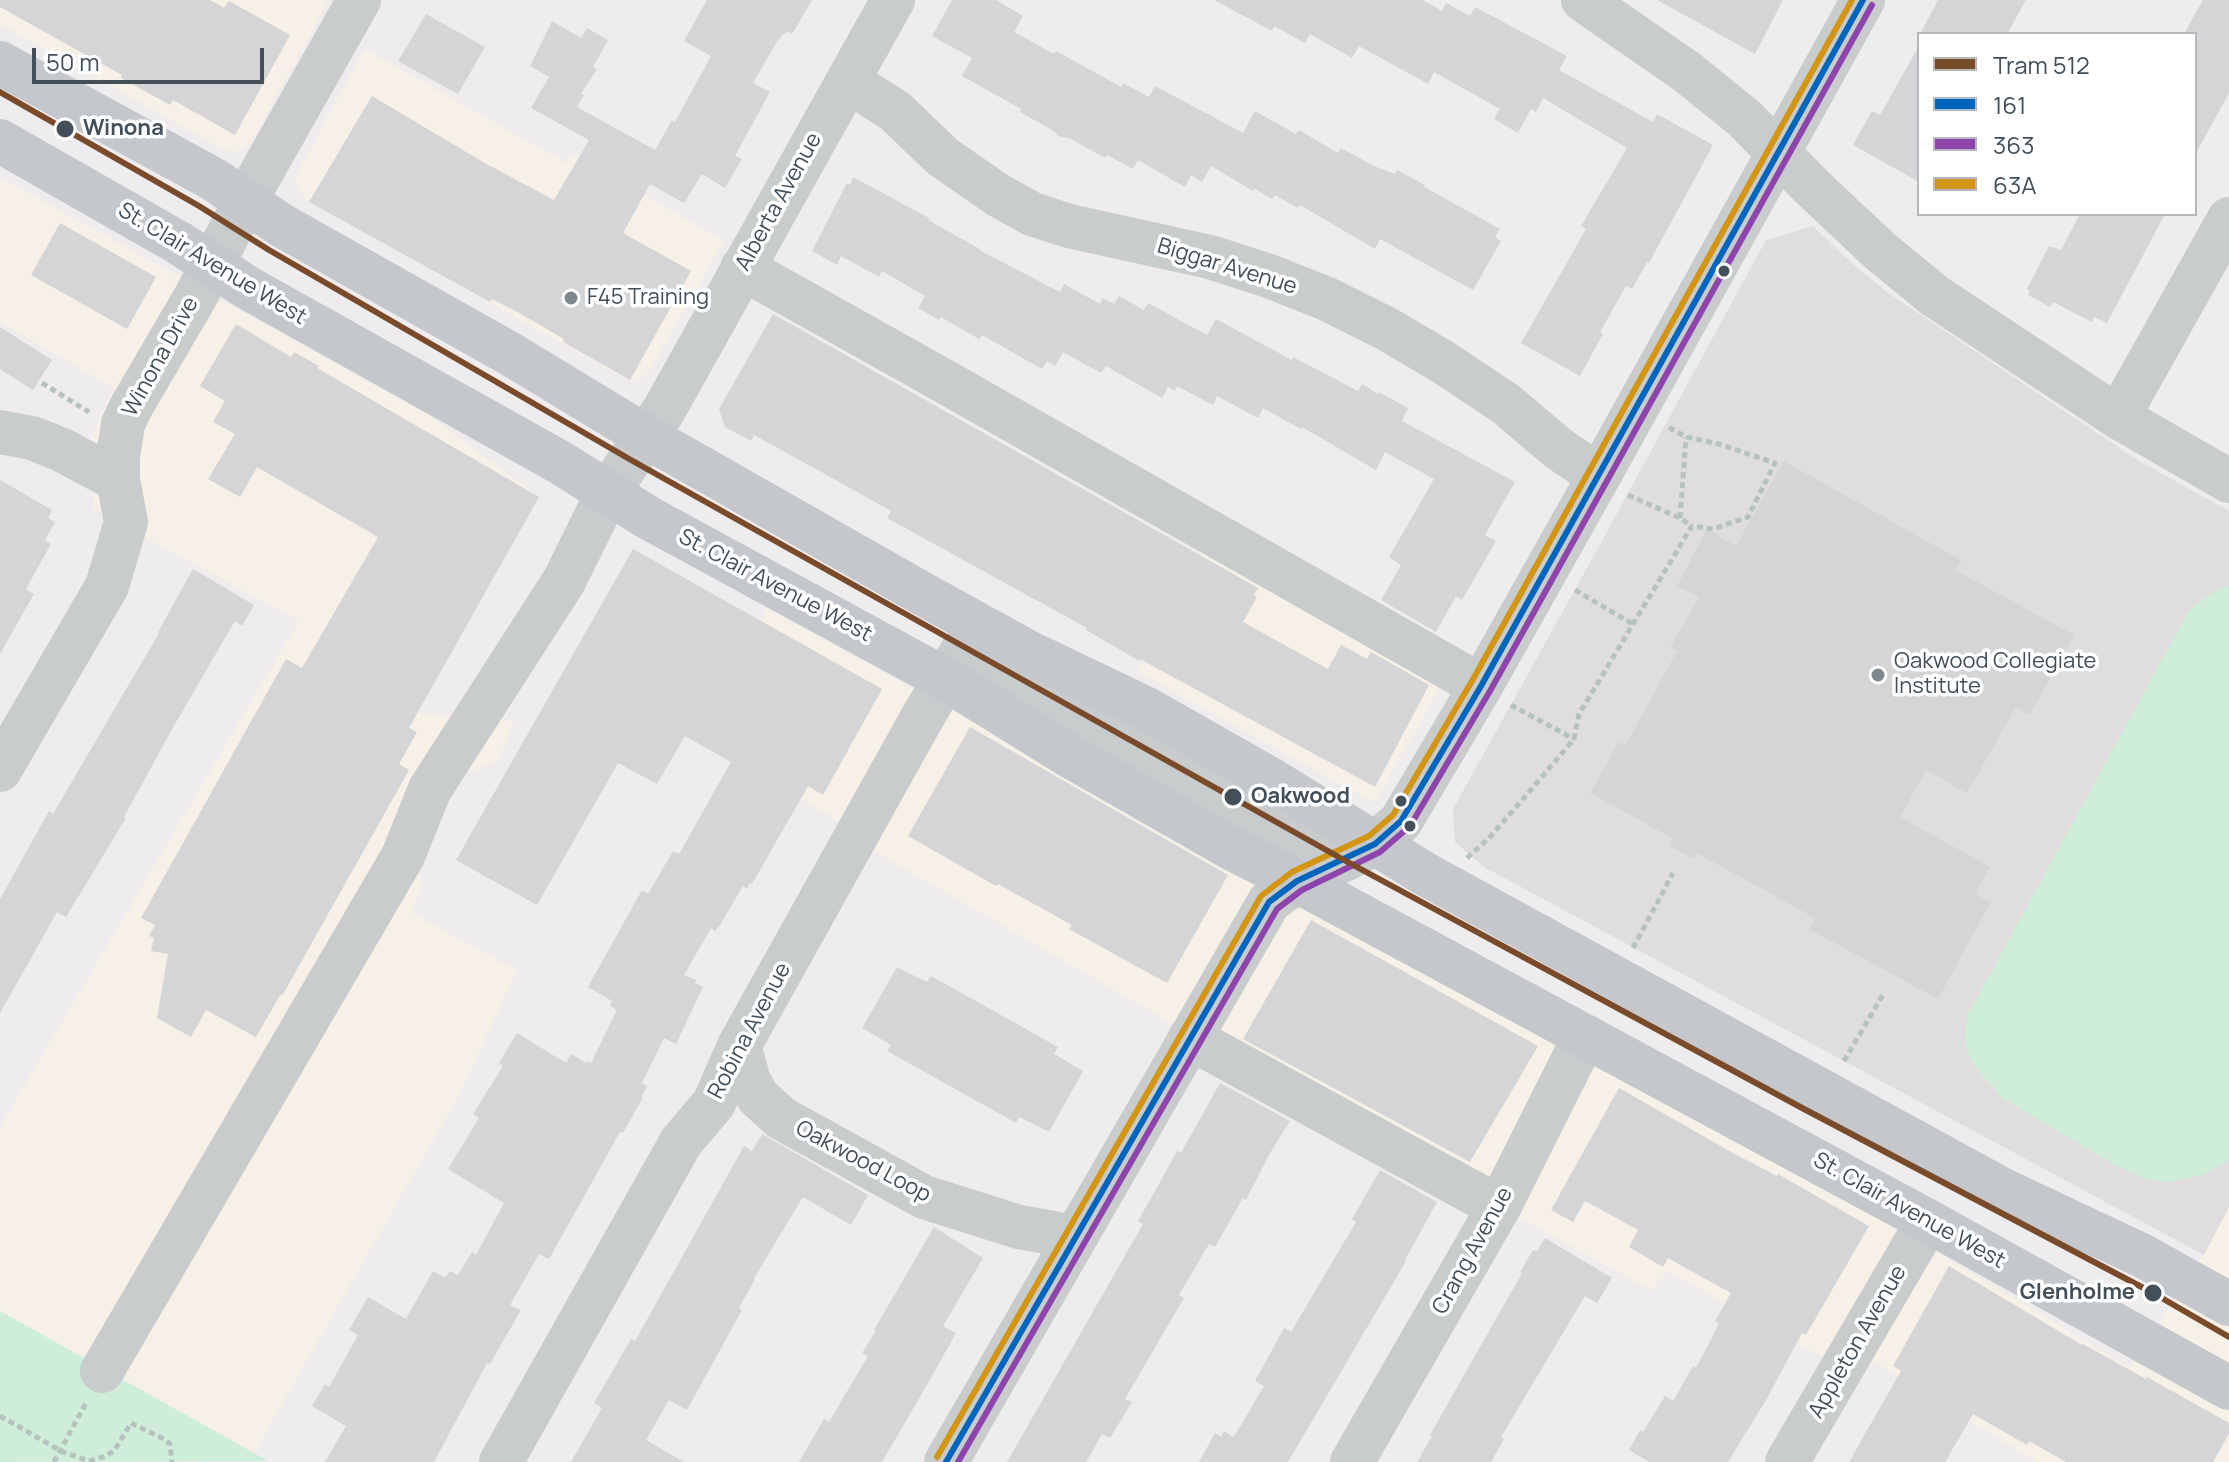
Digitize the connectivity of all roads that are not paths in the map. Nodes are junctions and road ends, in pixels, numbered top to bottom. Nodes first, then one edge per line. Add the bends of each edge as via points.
1 (359, 0) edge
2 (893, 0) edge
3 (1583, 0) edge
4 (1863, 0) edge
5 (0, 63) edge
6 (848, 81) junction
7 (0, 141) edge
8 (1779, 153) junction
9 (246, 200) junction
10 (2229, 219) edge
11 (212, 265) junction
12 (742, 268) junction
13 (2118, 417) junction
14 (0, 432) edge
15 (647, 437) junction
16 (118, 480) junction
17 (2229, 481) edge
18 (1611, 484) junction
19 (608, 492) junction
20 (945, 679) junction
21 (1494, 695) junction
22 (0, 770) edge
23 (1375, 844) junction
24 (1336, 864) junction
25 (1297, 881) junction
26 (1585, 1036) junction
27 (1190, 1038) junction
28 (739, 1046) junction
29 (1499, 1207) junction
30 (1928, 1221) junction
31 (1075, 1237) junction
32 (2229, 1304) edge
33 (102, 1371) road end
34 (2229, 1388) edge
35 (501, 1462) edge
36 (946, 1462) edge
37 (1352, 1462) edge
38 (1787, 1462) edge

1 - 9 street, Winona Drive
2 - 6 street, Alberta Avenue
3 - 8 street via 1687,72
4 - 8 street
5 - 9 main road
6 - 12 street, Alberta Avenue
6 - 18 street, Biggar Avenue via 895,111 943,157 1032,214 1255,271 1387,329 1506,404
7 - 11 main road, St. Clair Avenue West
8 - 13 street via 1935,296
8 - 18 street
9 - 11 street, Winona Drive
9 - 15 main road
10 - 13 street
11 - 16 street, Winona Drive via 123,424
11 - 19 main road, St. Clair Avenue West
12 - 15 street, Alberta Avenue
12 - 21 street
13 - 17 street
14 - 16 street via 62,450
15 - 19 street, Alberta Avenue
15 - 23 main road via 1013,644 1143,707
16 - 22 street, Winona Drive via 126,522 107,586
18 - 21 street
19 - 20 main road, St. Clair Avenue West
19 - 33 street, Alberta Avenue via 564,581 430,789 403,856
20 - 24 street, Robina Avenue via 962,651
20 - 25 main road, St. Clair Avenue West via 1086,766
20 - 28 street, Robina Avenue
21 - 23 street via 1401,821
23 - 24 street
23 - 32 main road via 2005,1191 2143,1256
24 - 25 street
25 - 26 main road, St. Clair Avenue West
25 - 27 street via 1269,902
26 - 29 street, Crang Avenue
26 - 30 main road, St. Clair Avenue West
27 - 29 street
27 - 31 street
28 - 31 street, Oakwood Loop via 758,1097 781,1118 924,1197 1019,1227
28 - 35 street, Robina Avenue via 714,1103 681,1142
29 - 37 street, Crang Avenue
30 - 34 main road, St. Clair Avenue West
30 - 38 street, Appleton Avenue
31 - 36 street

